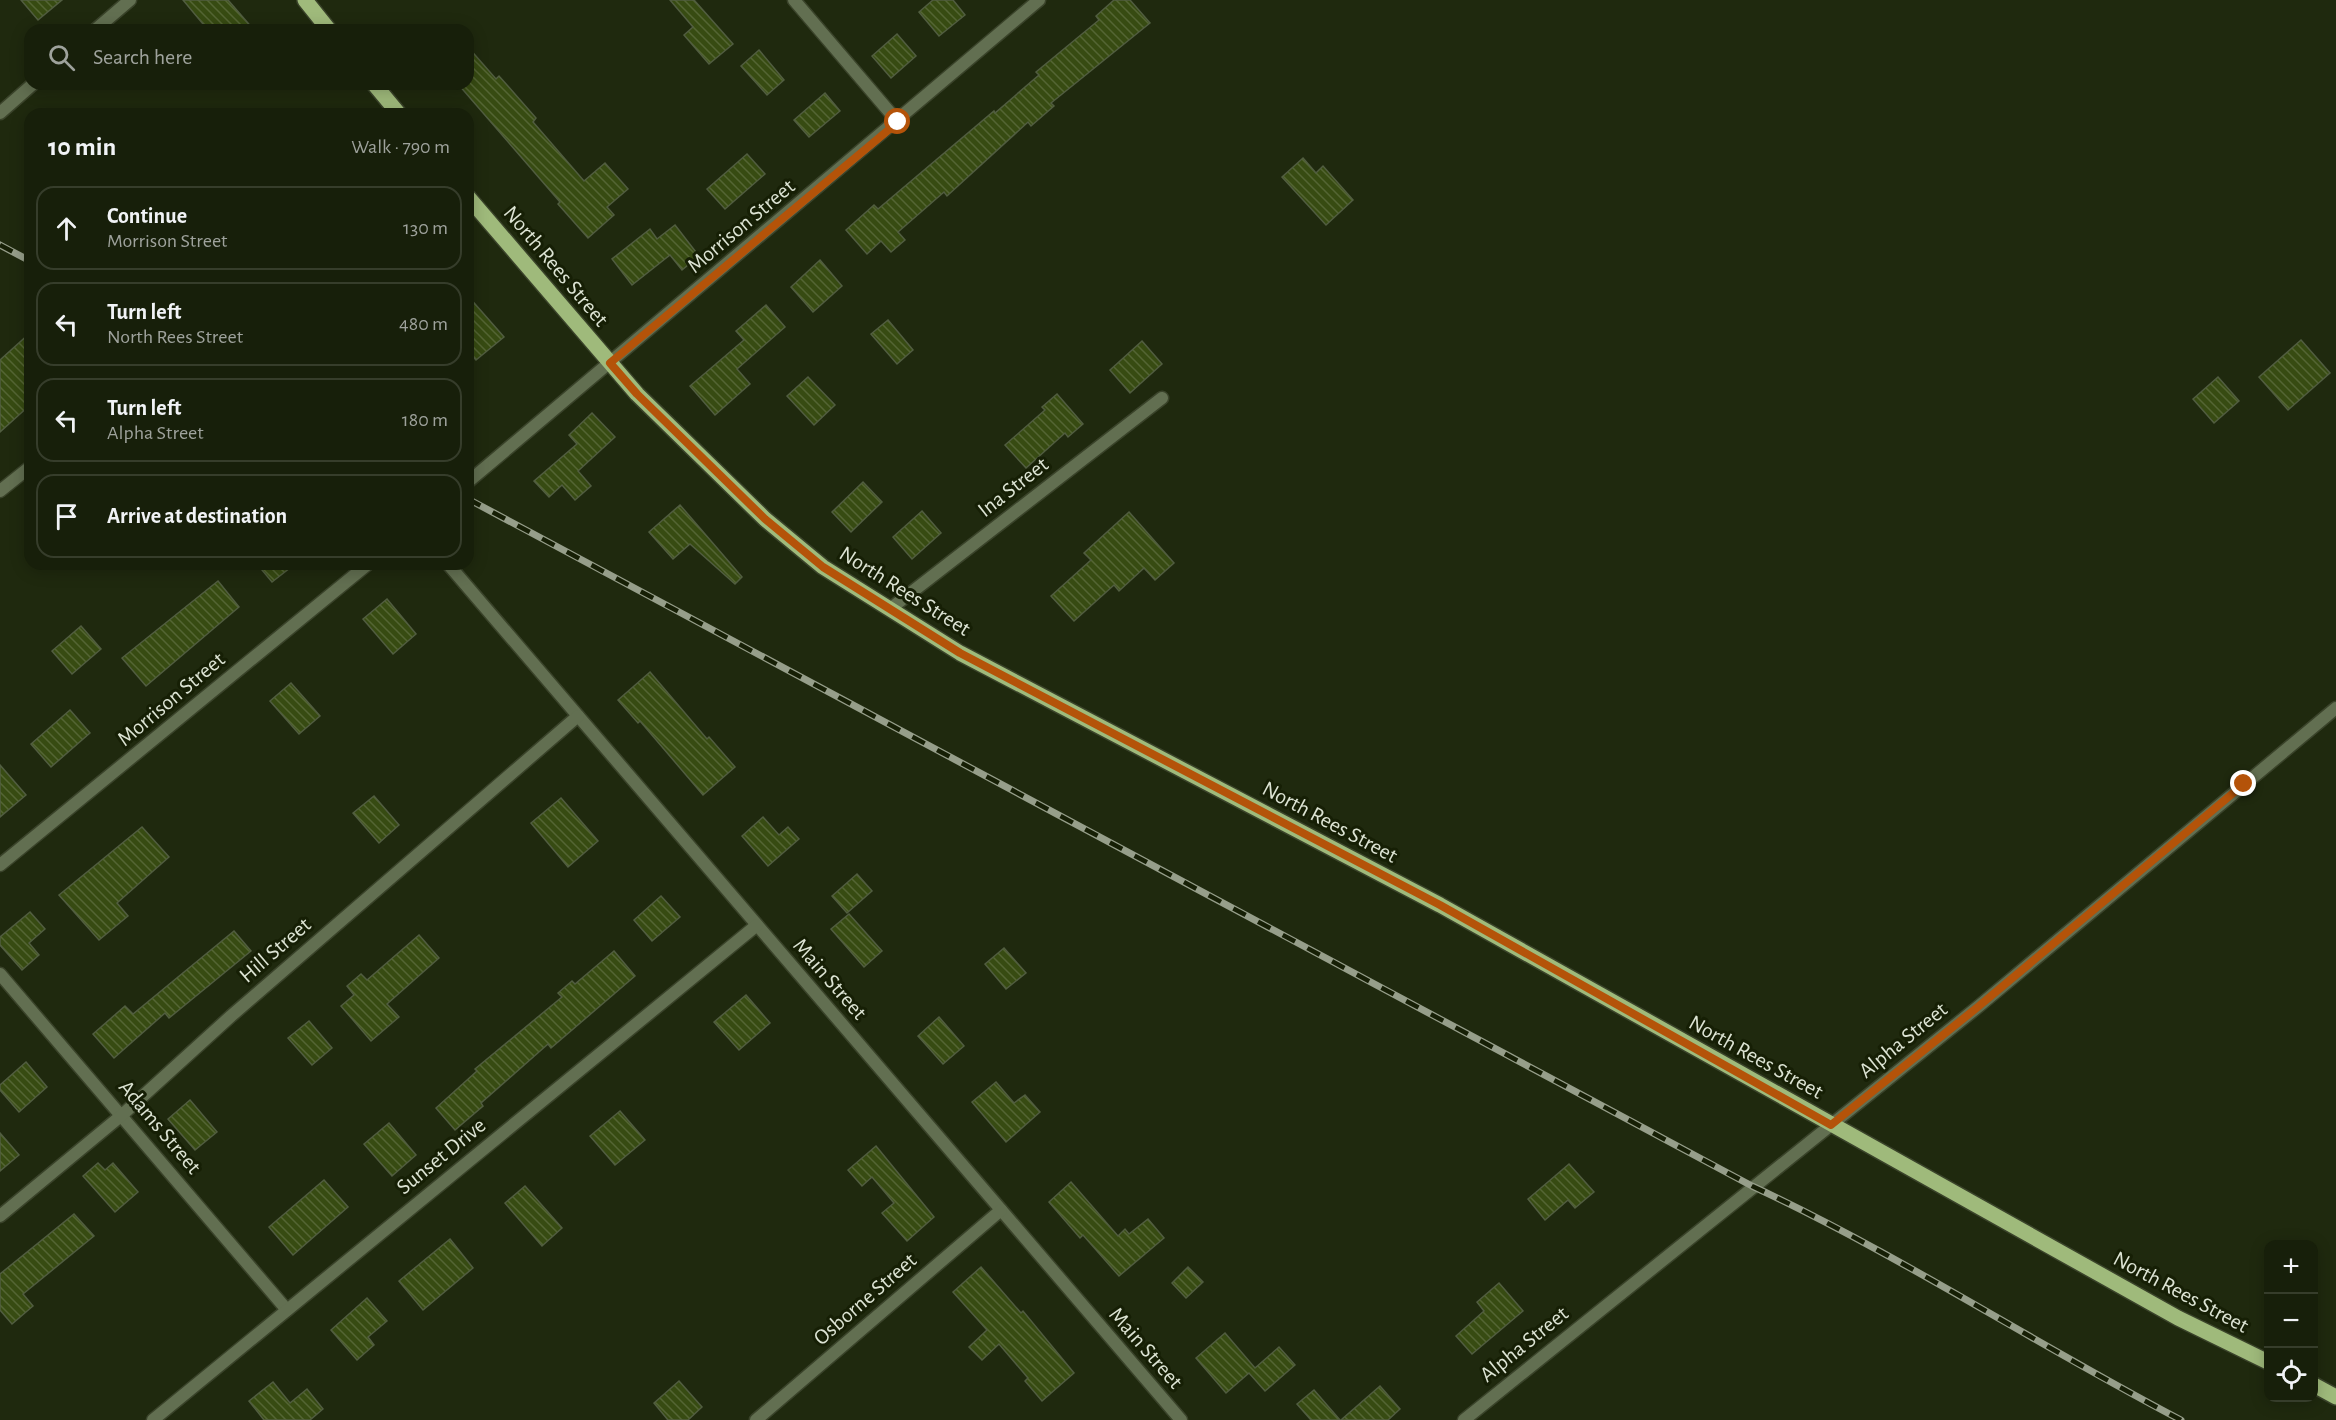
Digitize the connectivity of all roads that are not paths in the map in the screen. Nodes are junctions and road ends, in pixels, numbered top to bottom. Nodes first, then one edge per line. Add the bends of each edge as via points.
1 (130, 0) edge
2 (304, 0) edge
3 (794, 0) edge
4 (1039, 0) edge
5 (102, 24) edge
6 (325, 24) edge
7 (26, 90) edge
8 (379, 90) edge
9 (394, 108) edge
10 (0, 113) edge
11 (898, 122) junction
12 (474, 203) edge
13 (610, 363) junction
14 (1162, 398) dead end
15 (24, 472) edge
16 (474, 477) edge
17 (0, 491) edge
18 (361, 570) edge
19 (453, 570) edge
20 (890, 609) junction
21 (2336, 708) edge
22 (578, 716) junction
23 (0, 866) edge
24 (757, 925) junction
25 (0, 974) edge
26 (122, 1115) junction
27 (1831, 1125) junction
28 (1001, 1210) junction
29 (0, 1216) edge
30 (287, 1310) junction
31 (2264, 1360) edge
32 (2318, 1388) edge
33 (2336, 1397) edge
34 (153, 1420) edge
35 (756, 1420) edge
36 (1181, 1420) edge
37 (1464, 1420) edge

1 - 5 street
2 - 6 main road
3 - 11 street
4 - 11 street, Morrison Street
7 - 10 street
8 - 9 main road
11 - 13 street, Morrison Street
12 - 13 main road, North Rees Street
13 - 16 street, Morrison Street
13 - 20 main road, North Rees Street via 765,519 823,567
14 - 20 street, Ina Street
15 - 17 street
18 - 23 street, Morrison Street
19 - 22 street, Main Street
20 - 27 main road, North Rees Street via 960,653 1440,905
21 - 27 street, Alpha Street
22 - 24 street, Main Street
22 - 26 street, Hill Street
24 - 28 street, Main Street
24 - 30 street, Sunset Drive
25 - 26 street, Adams Street
26 - 29 street, Hill Street
26 - 30 street, Adams Street
27 - 31 main road, North Rees Street via 2178,1318
27 - 37 street, Alpha Street
28 - 35 street, Osborne Street
28 - 36 street, Main Street
30 - 34 street, Sunset Drive
32 - 33 main road

